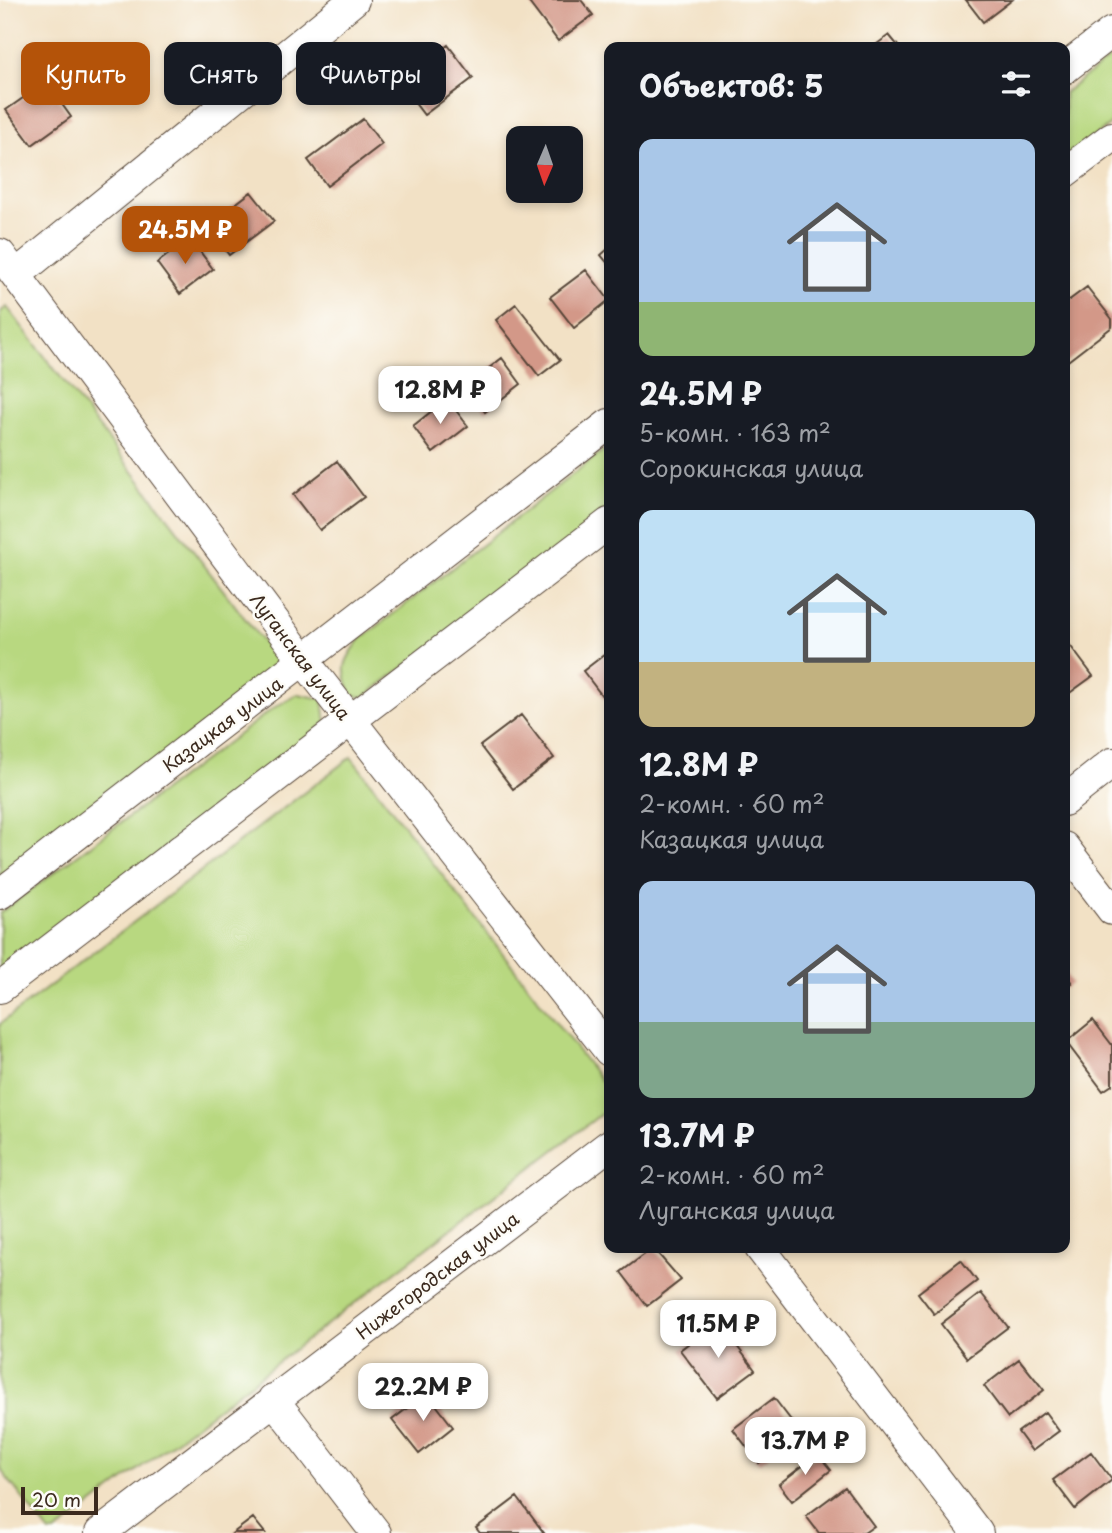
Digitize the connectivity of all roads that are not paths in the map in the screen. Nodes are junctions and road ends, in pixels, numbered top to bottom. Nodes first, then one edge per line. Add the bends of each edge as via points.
1 (354, 0) edge
2 (1112, 32) edge
3 (1070, 64) edge
4 (1112, 136) edge
5 (1070, 168) edge
6 (8, 265) edge
7 (604, 428) edge
8 (604, 527) edge
9 (305, 662) junction
10 (351, 722) junction
11 (1112, 763) edge
12 (1070, 796) edge
13 (1070, 856) edge
14 (0, 894) edge
15 (1112, 910) edge
16 (0, 988) edge
17 (604, 1045) edge
18 (604, 1149) edge
19 (764, 1253) edge
20 (273, 1399) junction
21 (100, 1533) edge
22 (376, 1533) edge
23 (978, 1533) edge

1 - 6 street
2 - 3 street
4 - 5 street
6 - 9 street, Луганская улица
7 - 9 street, Казацкая улица
8 - 10 street
9 - 10 street, Луганская улица
9 - 14 street, Казацкая улица
10 - 16 street
10 - 17 street, Луганская улица
11 - 12 street
13 - 15 street
18 - 20 street, Нижегородская улица
19 - 23 street
20 - 21 street, Нижегородская улица
20 - 22 street

